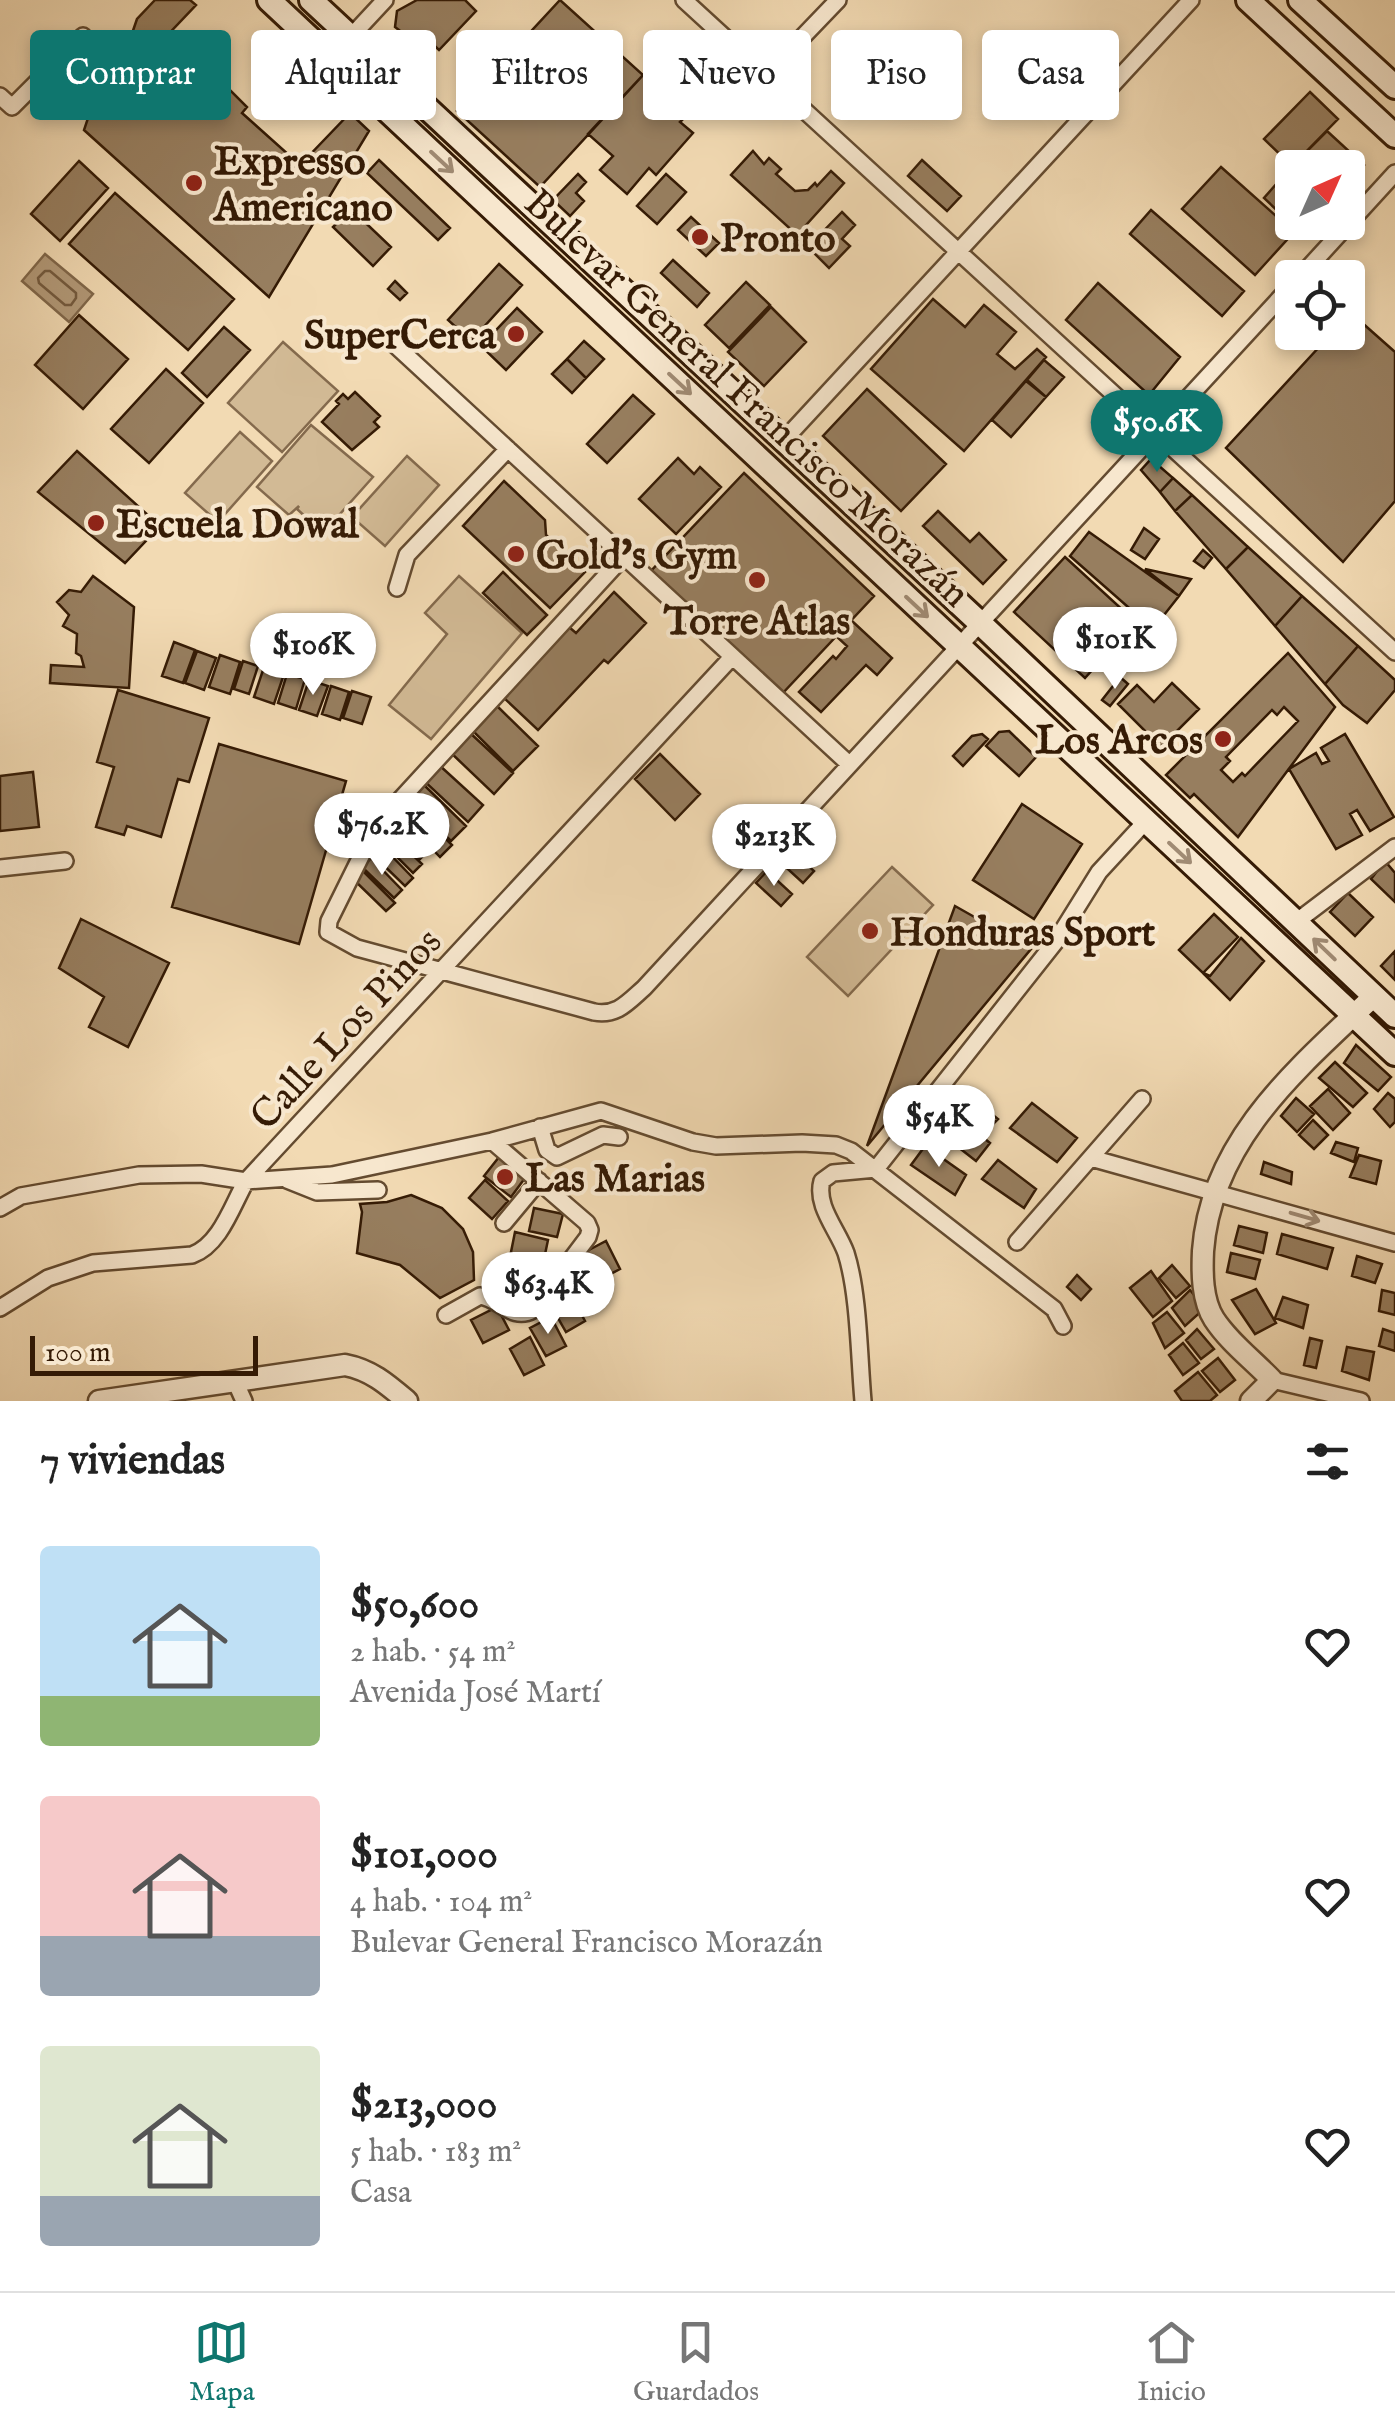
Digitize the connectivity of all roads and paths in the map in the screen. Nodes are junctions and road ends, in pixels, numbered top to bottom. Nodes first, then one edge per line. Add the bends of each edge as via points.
1 (269, 0) edge
2 (311, 0) edge
3 (384, 0) edge
4 (684, 0) edge
5 (838, 0) edge
6 (1191, 0) edge
7 (1248, 0) edge
8 (1300, 0) edge
9 (301, 30) edge
10 (343, 30) edge
11 (356, 30) edge
12 (717, 30) edge
13 (809, 30) edge
14 (1395, 88) edge
15 (30, 89) edge
16 (0, 96) edge
17 (811, 116) edge
18 (436, 117) edge
19 (397, 120) edge
20 (1395, 136) edge
21 (1395, 173) edge
22 (958, 252) junction
23 (1315, 260) edge
24 (1275, 303) edge
25 (394, 344) dead end
26 (1156, 433) junction
27 (784, 440) junction
28 (508, 450) junction
29 (624, 556) junction
30 (397, 588) dead end
31 (980, 624) junction
32 (959, 646) junction
33 (1395, 652) edge
34 (732, 657) junction
35 (848, 764) junction
36 (1146, 821) junction
37 (1395, 847) edge
38 (65, 861) dead end
39 (0, 868) edge
40 (1296, 922) junction
41 (442, 972) junction
42 (1374, 996) junction
43 (1353, 1015) junction
44 (1395, 1016) edge
45 (1395, 1054) edge
46 (1142, 1098) dead end
47 (540, 1127) junction
48 (618, 1137) dead end
49 (492, 1141) junction
50 (1091, 1158) junction
51 (876, 1169) junction
52 (284, 1178) junction
53 (246, 1182) junction
54 (539, 1182) junction
55 (378, 1190) dead end
56 (1216, 1192) junction
57 (0, 1208) edge
58 (504, 1223) dead end
59 (1017, 1242) dead end
60 (1395, 1242) edge
61 (0, 1308) edge
62 (446, 1315) dead end
63 (1063, 1326) dead end
64 (235, 1380) junction
65 (1272, 1380) junction
66 (99, 1401) edge
67 (244, 1401) edge
68 (407, 1401) edge
69 (864, 1401) edge
70 (1250, 1401) edge
71 (1361, 1401) edge

1 - 9 main road, Bulevar General Francisco Morazán
2 - 10 main road, Bulevar General Francisco Morazán
3 - 11 street
4 - 12 street
5 - 13 street
6 - 22 street
7 - 20 main road
8 - 14 main road
15 - 16 street via 12,107
17 - 22 street
18 - 27 main road, Bulevar General Francisco Morazán
19 -> 32 main road, Bulevar General Francisco Morazán
21 - 23 street
22 - 26 street
22 - 27 street
24 - 26 street
25 - 28 street
26 - 31 street
26 - 33 street
27 - 31 main road, Bulevar General Francisco Morazán
28 - 29 street
28 - 30 street via 407,555
29 - 34 street
29 - 41 street via 376,826 329,921 328,932 338,940
31 - 32 street
31 - 40 main road, Bulevar General Francisco Morazán
32 - 35 street
32 - 36 main road, Bulevar General Francisco Morazán
34 - 35 street
34 - 41 street, Calle Los Pinos
35 - 41 street via 619,1010 594,1012
36 -> 43 main road, Bulevar General Francisco Morazán
36 - 51 street via 1099,872 1056,942
37 - 40 street
38 - 39 street
42 -> 40 main road, Bulevar General Francisco Morazán
41 - 53 street, Calle Los Pinos
42 - 43 street
42 - 44 main road, Bulevar General Francisco Morazán
43 - 45 main road, Bulevar General Francisco Morazán
43 - 56 street via 1251,1121
46 - 50 street
47 - 48 street via 548,1150 558,1156 603,1135
47 - 49 street
47 - 51 street via 601,1112 716,1146 836,1146
49 - 52 street via 332,1175
49 - 54 street
50 - 56 street
50 - 59 street
51 - 63 street via 1054,1310
51 - 69 street via 833,1173 820,1186 850,1269
52 - 53 street
52 - 55 street via 317,1192
53 - 57 street via 201,1174 139,1175 20,1196
53 - 61 street, Calle Los Pinos via 203,1251 78,1268
54 - 58 street
54 - 62 street via 587,1224 588,1238 524,1315 486,1296
56 -> 60 street
56 - 65 street via 1204,1230 1206,1298 1214,1318
64 - 66 street
64 - 67 street
64 - 68 street via 363,1368
65 - 70 street
65 - 71 street

